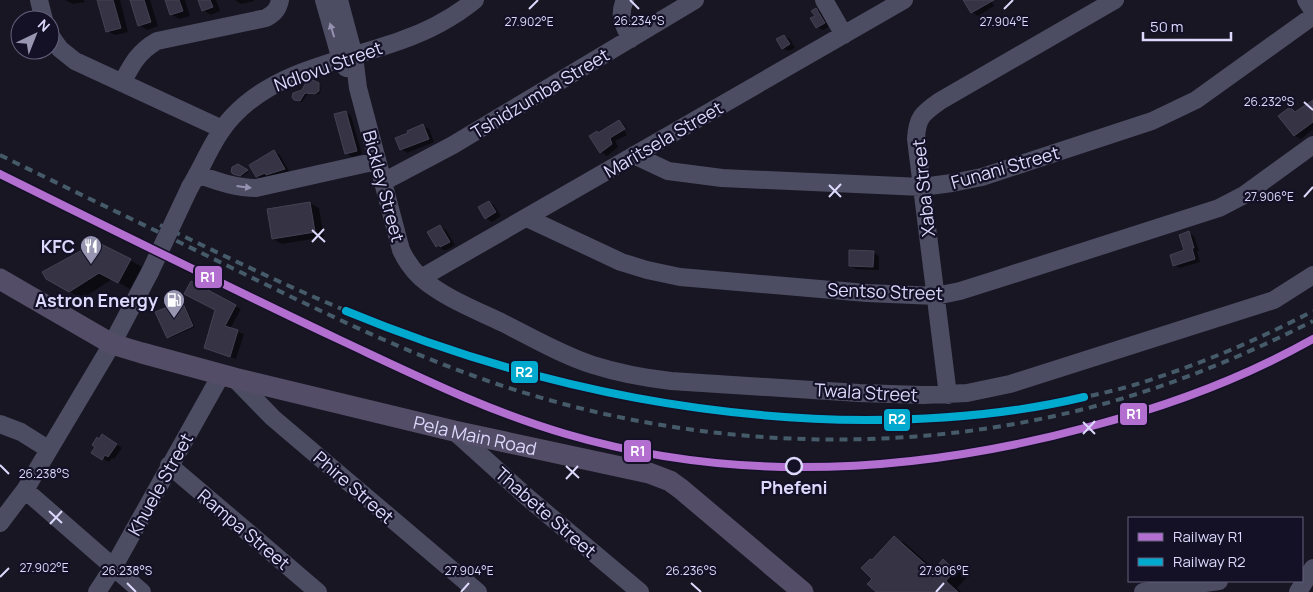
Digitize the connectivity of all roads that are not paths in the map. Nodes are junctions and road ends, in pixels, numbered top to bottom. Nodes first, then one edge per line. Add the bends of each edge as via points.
1 (280, 0) edge
2 (324, 0) edge
3 (339, 0) edge
4 (475, 0) edge
5 (625, 0) edge
6 (695, 0) edge
7 (824, 0) edge
8 (904, 0) edge
9 (1116, 0) edge
10 (1306, 0) edge
11 (1313, 11) edge
12 (1313, 16) edge
13 (844, 35) junction
14 (631, 39) junction
15 (60, 49) edge
16 (347, 58) junction
17 (122, 83) junction
18 (222, 129) junction
19 (1313, 145) edge
20 (634, 155) junction
21 (377, 161) junction
22 (194, 181) junction
23 (383, 182) junction
24 (922, 187) junction
25 (527, 218) junction
26 (1313, 275) edge
27 (0, 278) edge
28 (421, 278) junction
29 (936, 296) junction
30 (112, 344) junction
31 (228, 376) junction
32 (948, 396) junction
33 (0, 424) edge
34 (454, 431) junction
35 (48, 449) junction
36 (169, 466) junction
37 (24, 490) junction
38 (0, 523) edge
39 (114, 566) junction
40 (1212, 582) edge
41 (97, 592) edge
42 (142, 592) edge
43 (318, 592) edge
44 (478, 592) edge
45 (640, 592) edge
46 (803, 592) edge
47 (1143, 592) edge

1 - 17 street via 274,14 266,18 157,41 134,60
16 -> 2 street, Bickley Street
3 - 16 street, Bickley Street
4 - 16 street, Ndlovu Street via 454,16 404,40
5 - 14 street via 621,16
6 - 14 street, Tshidzumba Street
7 - 13 street
8 - 13 street, Maritsela Street
9 - 24 street, Xaba Street via 926,111 920,118 916,139
10 - 11 street
12 - 24 street, Funani Street via 1196,100 1152,121 982,177
13 - 20 street, Maritsela Street
14 - 23 street, Tshidzumba Street via 453,145
15 - 17 street via 75,61
16 - 18 street, Ndlovu Street via 267,88
16 - 21 street, Bickley Street
17 - 18 street
18 - 22 street, Ndlovu Street
19 - 29 street, Sentso Street via 1244,196 1219,208
20 - 24 street, Funani Street via 668,171 714,177
20 - 25 street, Maritsela Street
22 -> 21 street via 256,188
21 - 23 street, Bickley Street
22 - 30 street, Ndlovu Street, bridge
23 - 28 street, Bickley Street via 401,250
24 - 29 street, Xaba Street
25 - 28 street, Maritsela Street
25 - 29 street, Sentso Street via 621,262 680,277
26 - 32 street, Twala Street via 1274,300 1010,384
27 - 30 main road, Pela Main Road
28 - 32 street, Twala Street via 461,302 565,354 627,374 859,393
29 - 32 street, Xaba Street
30 - 31 main road, Pela Main Road
30 - 35 street, Ndlovu Street
31 - 34 main road, Pela Main Road
31 - 36 street, Khuele Street
31 - 44 street, Phire Street
33 - 35 street via 21,432
34 - 45 street, Thabete Street
34 - 46 main road, Pela Main Road via 649,473 670,481
35 - 37 street, Ndlovu Street
36 - 39 street, Khuele Street
36 - 43 street, Rampa Street
37 - 38 street, Ndlovu Street
37 - 39 street
39 - 41 street, Khuele Street
39 - 42 street
40 - 47 street

